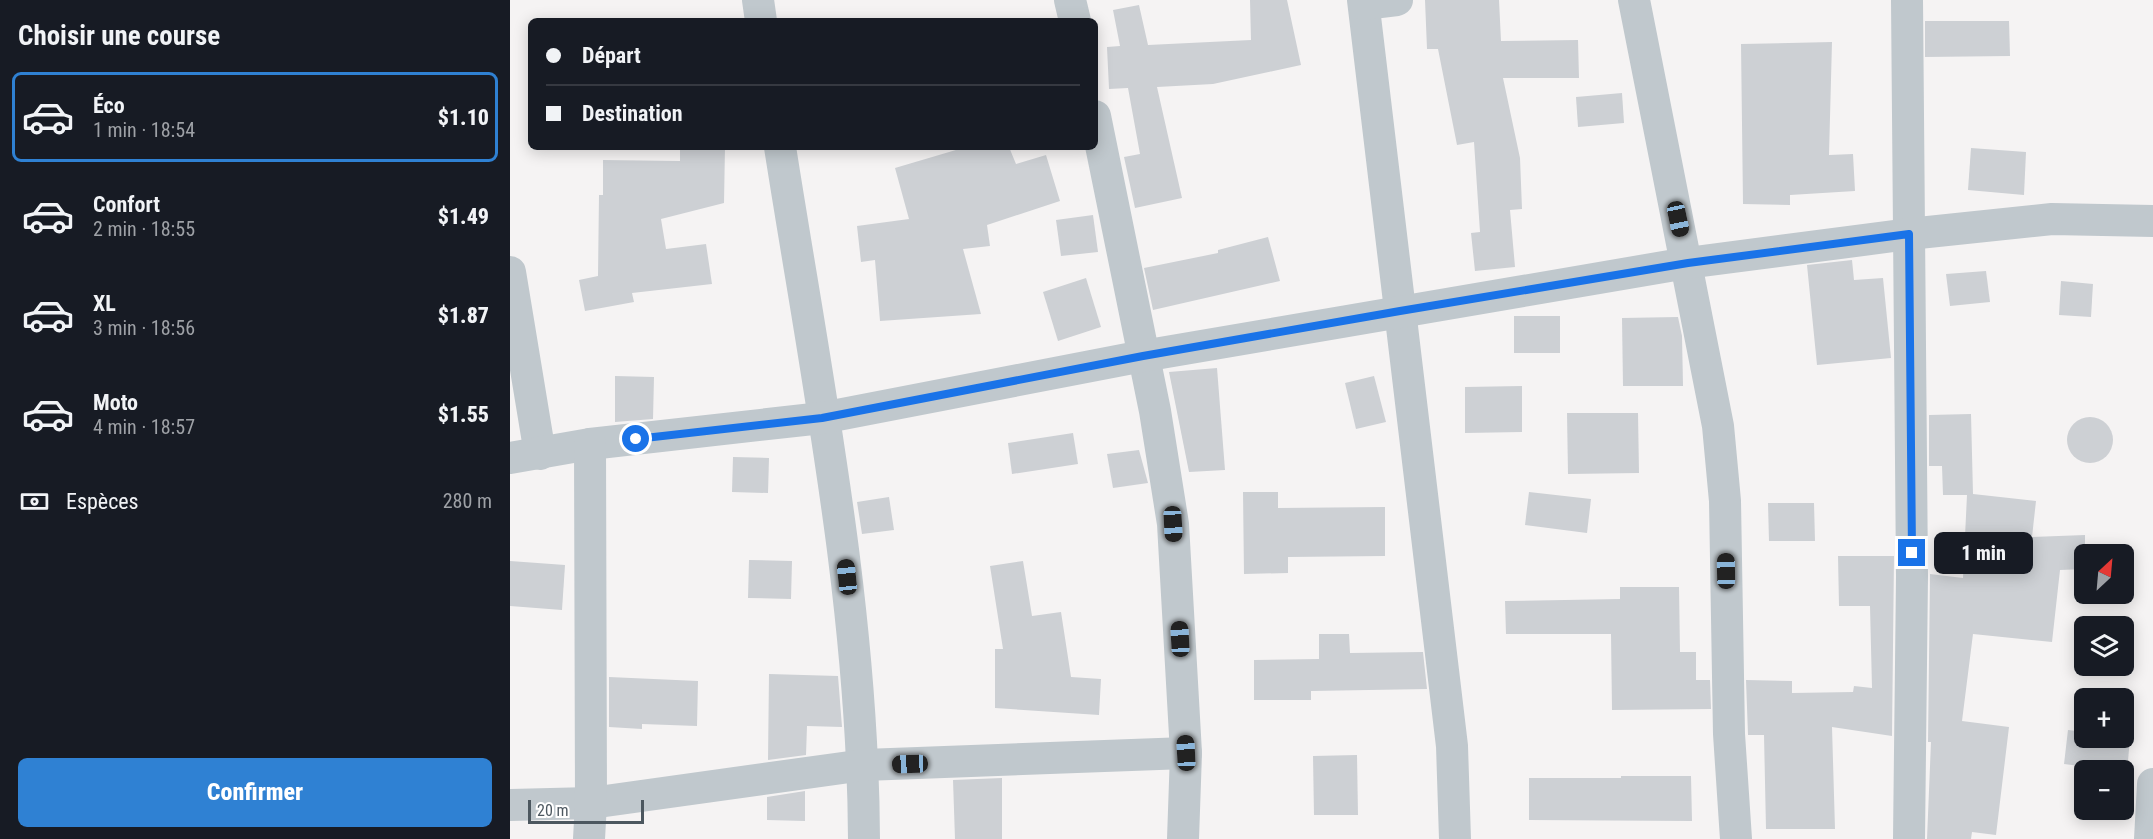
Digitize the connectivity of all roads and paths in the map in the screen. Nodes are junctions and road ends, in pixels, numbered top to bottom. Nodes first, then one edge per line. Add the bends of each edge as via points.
1 (758, 0) edge
2 (1070, 0) edge
3 (1396, 0) edge
4 (1634, 0) edge
5 (1907, 0) edge
6 (1364, 2) edge
7 (761, 18) edge
8 (1074, 18) edge
9 (1098, 131) edge
10 (780, 150) edge
11 (2153, 221) edge
12 (1909, 234) junction
13 (1688, 263) junction
14 (510, 272) edge
15 (1400, 311) junction
16 (1143, 356) junction
17 (822, 418) junction
18 (590, 444) junction
19 (525, 456) edge
20 (1186, 753) junction
21 (864, 765) junction
22 (2153, 784) edge
23 (591, 803) junction
24 (510, 805) edge
25 (589, 839) edge
26 (864, 839) edge
27 (1183, 839) edge
28 (1455, 839) edge
29 (1736, 839) edge
30 (1909, 839) edge
31 (2150, 839) edge

1 - 7 street
2 - 8 street
3 - 6 street
4 - 13 street
5 - 12 street
6 - 15 street
9 - 16 street
10 - 17 street
11 - 12 street via 2052,219
12 - 13 street
12 - 30 street
13 - 15 street
13 - 29 street via 1718,426 1725,501 1729,734
14 - 19 street
15 - 16 street
15 - 28 street via 1452,746
16 - 17 street
16 - 20 street via 1173,524
17 - 18 street
17 - 21 street via 843,538
18 - 19 street
18 - 23 street
20 - 21 street
20 - 27 street
21 - 23 street
21 - 26 street
22 - 31 street
23 - 24 street
23 - 25 street

